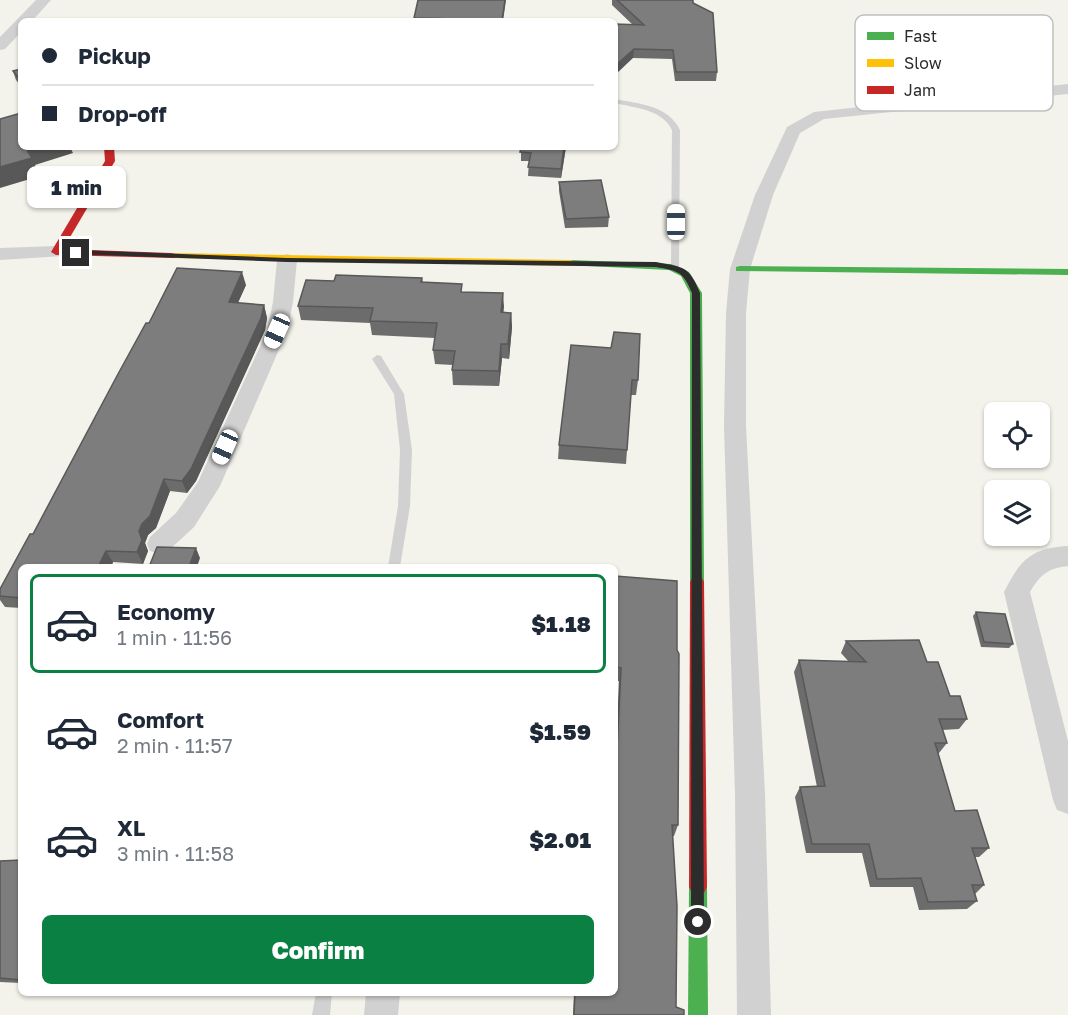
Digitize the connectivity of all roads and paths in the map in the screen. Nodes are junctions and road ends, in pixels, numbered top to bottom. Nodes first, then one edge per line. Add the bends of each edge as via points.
1 (44, 0) edge
2 (27, 18) edge
3 (18, 27) edge
4 (0, 46) edge
5 (1068, 89) edge
6 (1053, 90) edge
7 (618, 102) edge
8 (855, 111) edge
9 (109, 150) edge
10 (56, 252) junction
11 (0, 254) edge
12 (287, 260) junction
13 (676, 268) junction
14 (740, 269) junction
15 (1068, 272) edge
16 (377, 359) dead end
17 (159, 544) dead end
18 (1068, 556) edge
19 (394, 564) edge
20 (1068, 800) edge
21 (324, 996) edge
22 (383, 996) edge
23 (321, 1015) edge
24 (381, 1015) edge
25 (698, 1015) edge
26 (754, 1015) edge

1 - 2 street
3 - 4 street
5 - 6 street
7 - 13 lane via 653,110 674,122
8 - 14 street via 820,115 793,130 764,195
9 - 10 street via 110,161
10 - 11 street
10 - 12 street
12 - 13 street via 644,264
12 - 17 street via 277,331 208,486 185,520
13 - 25 street via 688,275 696,293
14 - 15 street
14 - 26 street via 735,426 750,794
16 - 19 lane via 399,394 406,450 404,506
18 - 20 street via 1048,556 1028,571 1017,592
21 - 23 lane
22 - 24 street

